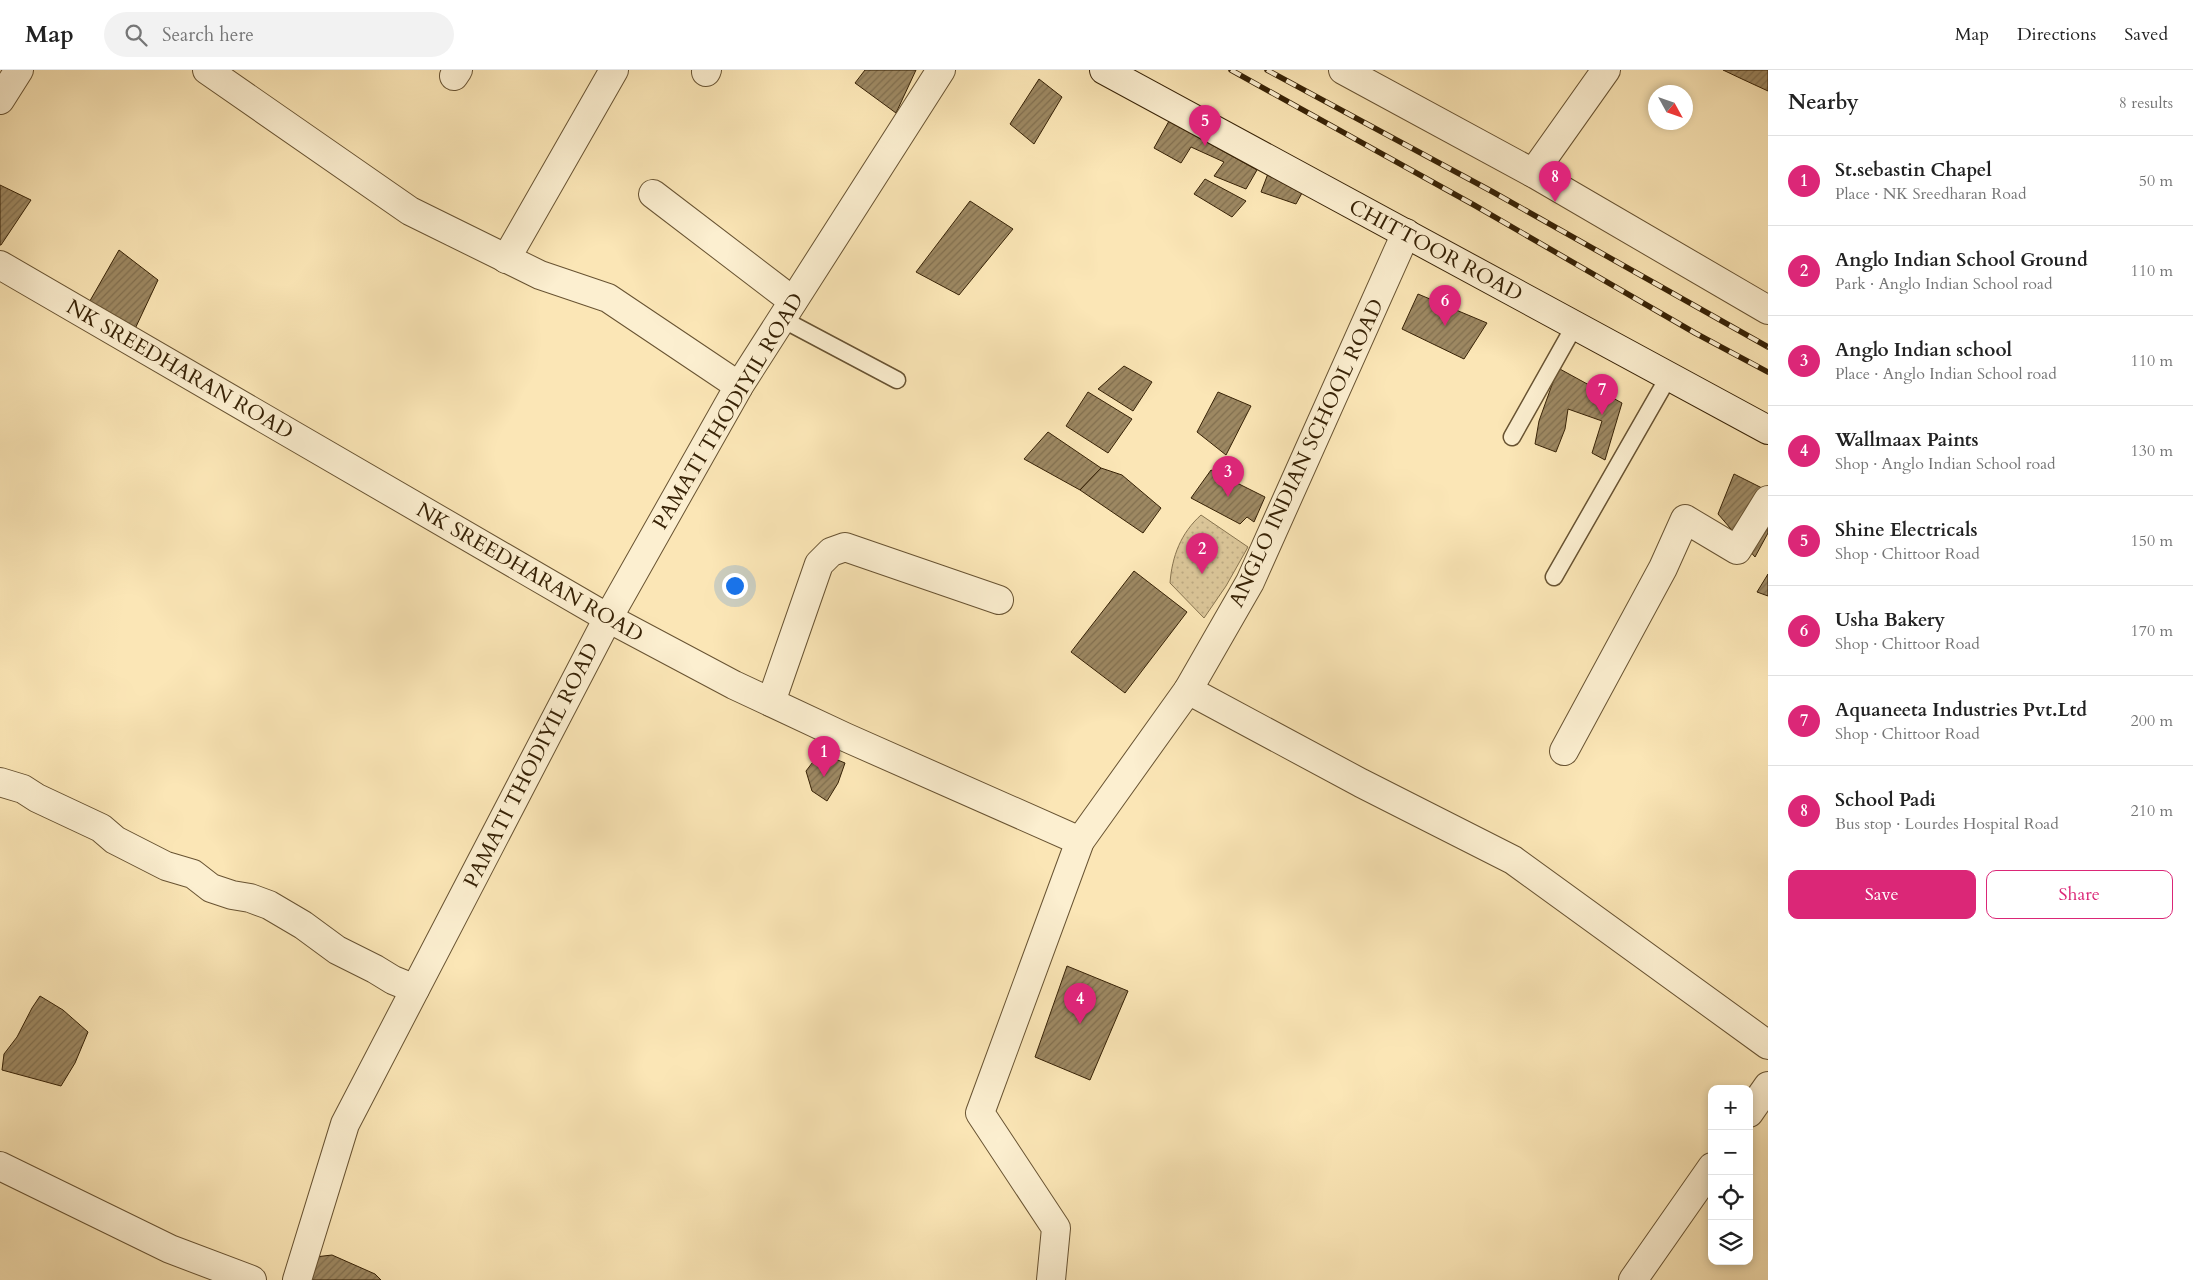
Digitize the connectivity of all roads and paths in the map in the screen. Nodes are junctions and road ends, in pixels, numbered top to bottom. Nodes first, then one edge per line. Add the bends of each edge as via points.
1 (19, 70) edge
2 (208, 70) edge
3 (614, 70) edge
4 (941, 70) edge
5 (1104, 70) edge
6 (1343, 70) edge
7 (1606, 70) edge
8 (0, 100) edge
9 (1533, 174) junction
10 (653, 194) dead end
11 (1406, 234) junction
12 (506, 259) junction
13 (0, 265) edge
14 (787, 310) junction
15 (1768, 310) edge
16 (1575, 325) junction
17 (1669, 376) junction
18 (897, 380) dead end
19 (739, 386) junction
20 (1768, 430) edge
21 (1512, 437) dead end
22 (1768, 500) edge
23 (1554, 577) dead end
24 (1000, 600) dead end
25 (608, 618) junction
26 (1188, 690) junction
27 (771, 702) junction
28 (1564, 751) dead end
29 (0, 782) edge
30 (1080, 841) junction
31 (416, 989) junction
32 (1768, 1044) edge
33 (1768, 1086) edge
34 (1753, 1107) edge
35 (0, 1166) edge
36 (1708, 1173) edge
37 (252, 1280) edge
38 (297, 1280) edge
39 (1051, 1280) edge
40 (1633, 1280) edge

1 - 8 street
2 - 12 street via 410,211
3 - 12 street
4 - 14 street, PAMATI THODIYIL ROAD
5 - 11 street, CHITTOOR ROAD
6 - 9 street
7 - 9 street
9 - 15 street
10 - 14 street
11 - 16 street, CHITTOOR ROAD
11 - 26 street, ANGLO INDIAN SCHOOL ROAD via 1250,582
12 - 19 street via 540,275 608,298
13 - 25 street, NK SREEDHARAN ROAD
14 - 18 lane
14 - 19 street, PAMATI THODIYIL ROAD
16 - 17 street, CHITTOOR ROAD
16 - 21 lane
17 - 20 street, CHITTOOR ROAD
17 - 23 lane
19 - 25 street, PAMATI THODIYIL ROAD
22 - 28 street via 1737,550 1685,519 1663,568
24 - 27 street via 845,547 831,552 820,564
25 - 27 street, NK SREEDHARAN ROAD
25 - 31 street, PAMATI THODIYIL ROAD
26 - 30 street, ANGLO INDIAN SCHOOL ROAD
26 - 32 street via 1513,860
27 - 30 street, NK SREEDHARAN ROAD
29 - 31 street via 23,789 101,828 116,840 166,866 193,874 211,888 269,905 337,950
30 - 39 street, ANGLO INDIAN SCHOOL ROAD via 980,1113 1056,1228
31 - 38 street, PAMATI THODIYIL ROAD via 345,1124
33 - 34 street
35 - 37 street via 170,1249
36 - 40 street

